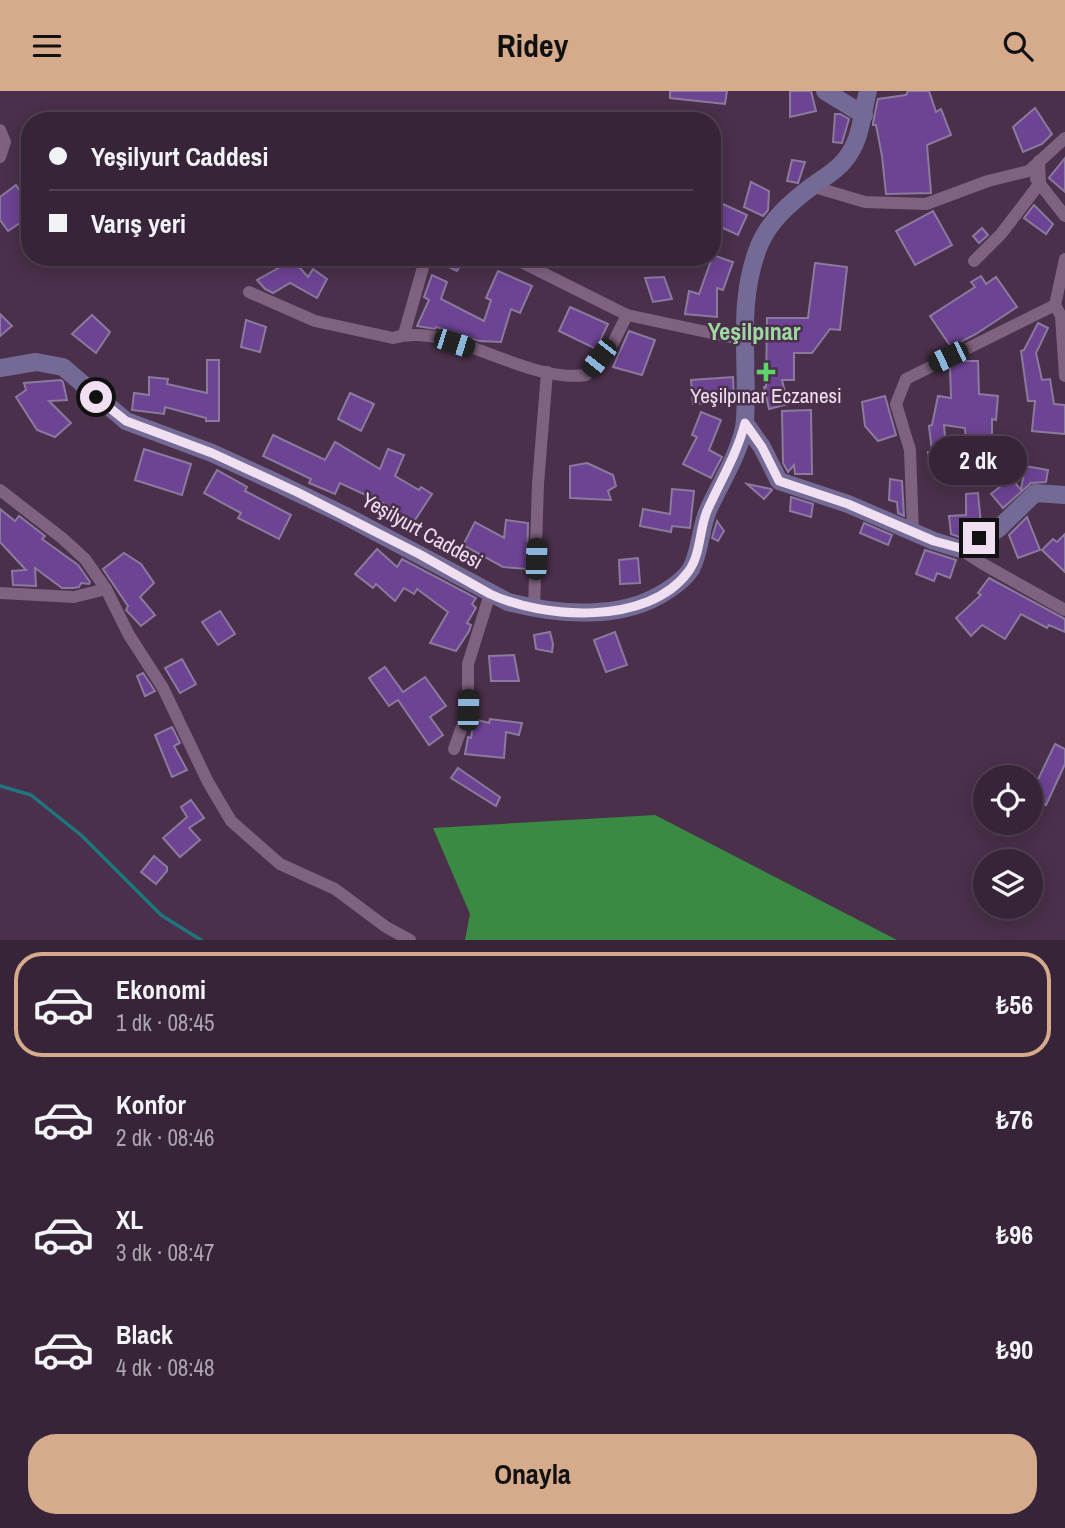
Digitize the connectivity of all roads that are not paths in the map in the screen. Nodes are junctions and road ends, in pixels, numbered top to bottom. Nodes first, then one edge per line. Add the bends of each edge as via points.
1 (825, 91) edge
2 (868, 91) edge
3 (864, 115) junction
4 (0, 130) edge
5 (1065, 138) edge
6 (0, 157) edge
7 (1034, 166) junction
8 (1040, 183) junction
9 (811, 187) junction
10 (1065, 216) edge
11 (1065, 259) edge
12 (974, 261) dead end
13 (423, 266) edge
14 (530, 266) edge
15 (248, 292) dead end
16 (1055, 305) junction
17 (627, 315) junction
18 (404, 334) junction
19 (744, 340) junction
20 (0, 368) edge
21 (547, 372) junction
22 (1065, 376) edge
23 (745, 423) junction
24 (0, 490) edge
25 (1065, 495) edge
26 (913, 533) junction
27 (960, 548) junction
28 (107, 589) junction
29 (0, 593) edge
30 (490, 594) junction
31 (534, 609) junction
32 (1065, 610) edge
33 (454, 748) dead end
34 (410, 940) edge

1 - 3 main road
2 - 3 main road, Yeşilyurt Caddesi
3 - 9 main road, Yeşilyurt Caddesi via 845,160
4 - 6 street via 5,142
5 - 7 street
7 - 8 street
7 - 9 street via 926,204 865,202
8 - 10 street
8 - 12 street
9 - 19 main road, Yeşilyurt Caddesi via 776,218 758,248 745,299
11 - 16 street
13 - 18 street
14 - 17 street
15 - 18 street via 315,321 393,338
16 - 22 street via 1061,316
16 - 26 street via 906,379 896,404 910,450
17 - 19 street
17 - 21 street via 610,351 586,375
18 - 21 street via 431,337
19 - 23 main road, Yeşilyurt Caddesi
20 - 30 main road, Yeşilyurt Caddesi via 36,362 63,367 126,421 212,453 332,509
21 - 31 street
23 - 26 main road via 779,481 848,504
23 - 31 main road, Yeşilyurt Caddesi via 705,516 696,557 679,583 644,604 621,611
24 - 28 street via 77,552
25 - 27 main road via 1035,493 998,529
26 - 27 main road
27 - 32 street
28 - 29 street via 74,597
28 - 34 street via 231,821 280,864 335,889
30 - 31 main road, Yeşilyurt Caddesi
30 - 33 street via 468,664 468,710

